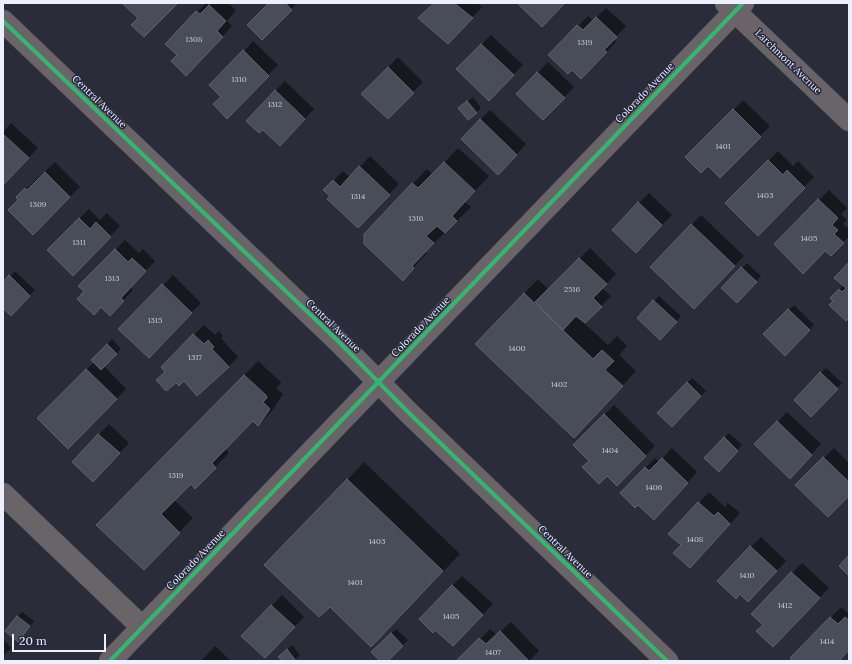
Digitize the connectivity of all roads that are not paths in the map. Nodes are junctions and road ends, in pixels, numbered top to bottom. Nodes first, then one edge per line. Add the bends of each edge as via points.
1 (735, 6) edge
2 (3, 21) edge
3 (849, 120) edge
4 (379, 383) junction
5 (3, 494) edge
6 (142, 627) junction
7 (110, 661) edge
8 (667, 661) edge

1 - 3 street, Larchmont Avenue
1 - 4 street, Colorado Avenue
2 - 4 street, Central Avenue
4 - 6 street, Colorado Avenue
4 - 8 street, Central Avenue
5 - 6 street
6 - 7 street, Colorado Avenue

